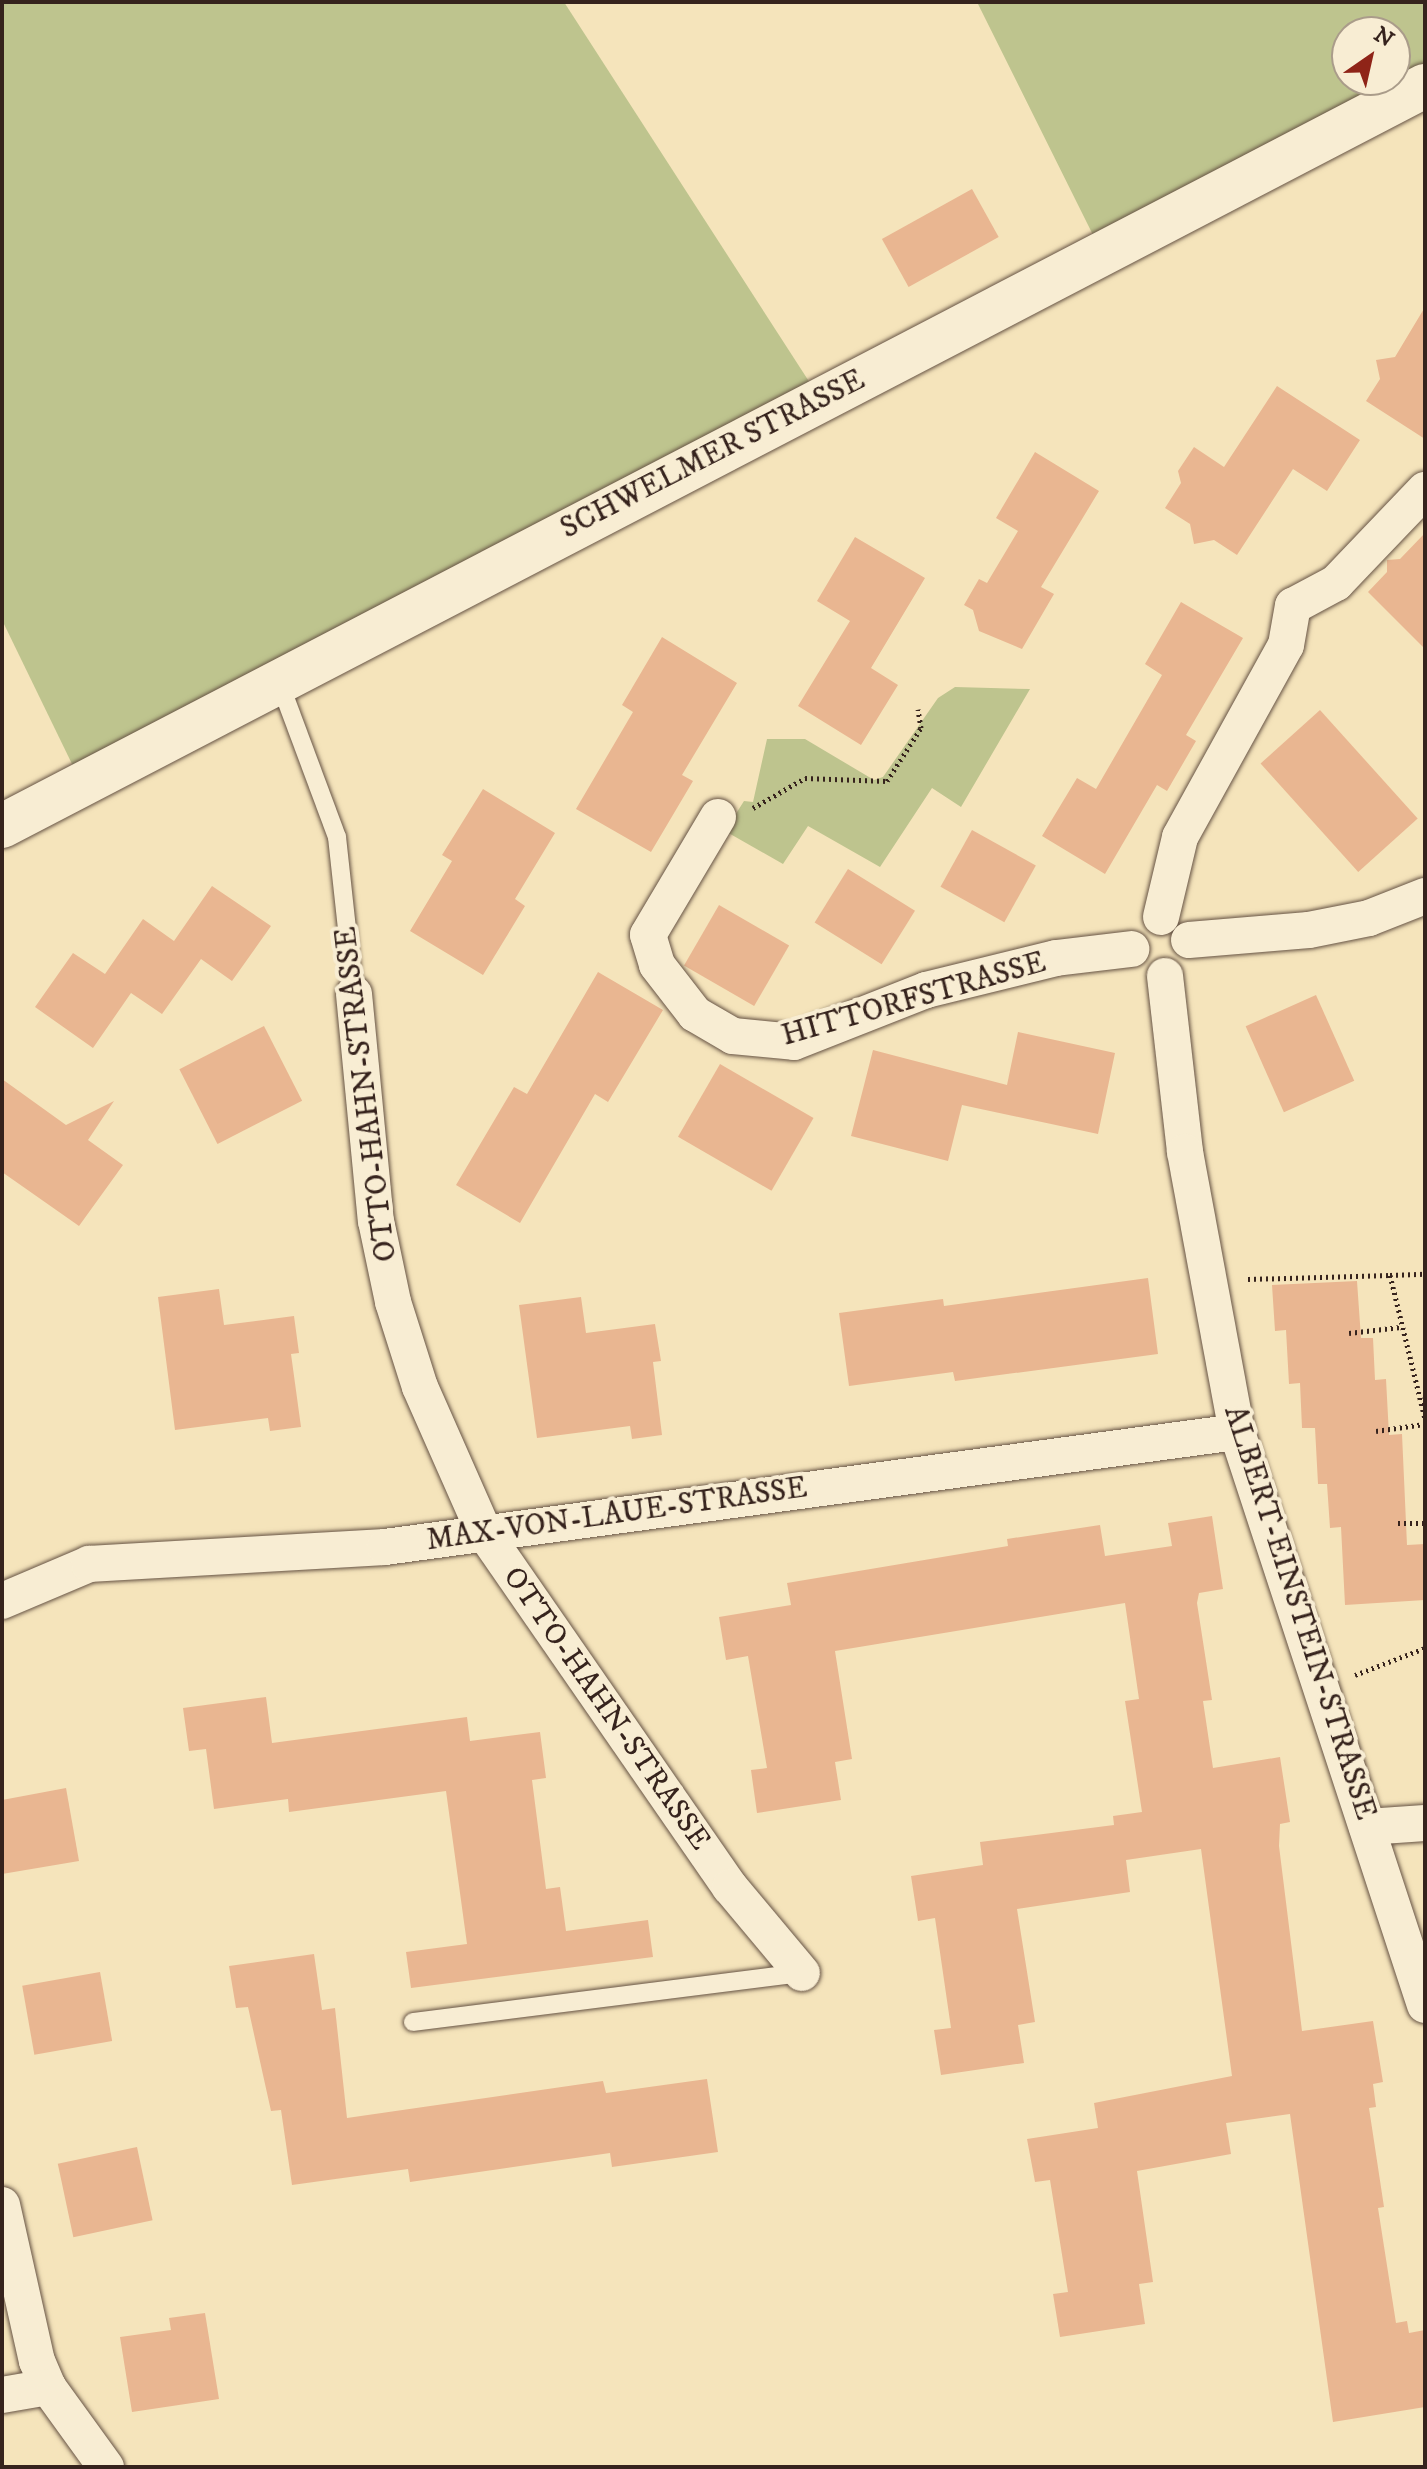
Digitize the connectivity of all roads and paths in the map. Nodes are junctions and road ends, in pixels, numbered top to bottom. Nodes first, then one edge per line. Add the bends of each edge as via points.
1 (1425, 86) edge
2 (1425, 490) edge
3 (279, 681) junction
4 (918, 709) dead end
5 (731, 814) joint
6 (2, 826) edge
7 (1425, 896) edge
8 (1161, 917) junction
9 (1189, 940) junction
10 (1131, 949) junction
11 (1165, 976) junction
12 (354, 994) joint
13 (1425, 1274) edge
14 (1390, 1275) junction
15 (1207, 1280) junction
16 (1401, 1327) junction
17 (1349, 1333) dead end
18 (1425, 1422) edge
19 (1376, 1431) dead end
20 (1237, 1432) junction
21 (1398, 1523) dead end
22 (1425, 1523) edge
23 (484, 1532) junction
24 (2, 1601) edge
25 (1425, 1648) edge
26 (1321, 1689) junction
27 (1425, 1823) edge
28 (1367, 1827) junction
29 (802, 1973) joint
30 (1425, 2005) edge
31 (413, 2022) dead end
32 (2, 2205) edge
33 (48, 2387) junction
34 (2, 2395) edge
35 (106, 2467) edge

1 - 3 main road, SCHWELMER STRASSE
2 - 8 street via 1336,583 1293,606 1286,645 1180,837
3 - 6 main road, SCHWELMER STRASSE
3 - 12 lane, OTTO-HAHN-STRASSE via 337,837
4 - 5 path via 921,728 887,781 805,778
5 - 10 street, HITTORFSTRASSE via 648,935 657,965 695,1014 733,1036 794,1042 926,990 1056,958
7 - 9 street via 1369,918 1309,930
8 - 9 street via 1179,924
8 - 10 street via 1136,930
9 - 11 street via 1182,968
10 - 11 street via 1138,967
11 - 15 street, ALBERT-EINSTEIN-STRASSE via 1175,1087
12 - 23 street, OTTO-HAHN-STRASSE via 376,1221 393,1302 420,1387
13 - 14 path
14 - 15 path
14 - 16 path
15 - 20 street, ALBERT-EINSTEIN-STRASSE
16 - 17 path
16 - 18 path
18 - 19 path
20 - 23 street, MAX-VON-LAUE-STRASSE
20 - 26 street, ALBERT-EINSTEIN-STRASSE
21 - 22 path
23 - 24 street, MAX-VON-LAUE-STRASSE via 370,1548 89,1564
23 - 29 street, OTTO-HAHN-STRASSE via 730,1887
25 - 26 path
26 - 28 street, ALBERT-EINSTEIN-STRASSE
27 - 28 street
28 - 30 street, ALBERT-EINSTEIN-STRASSE
29 - 31 lane
32 - 33 street
33 - 34 street
33 - 35 street

